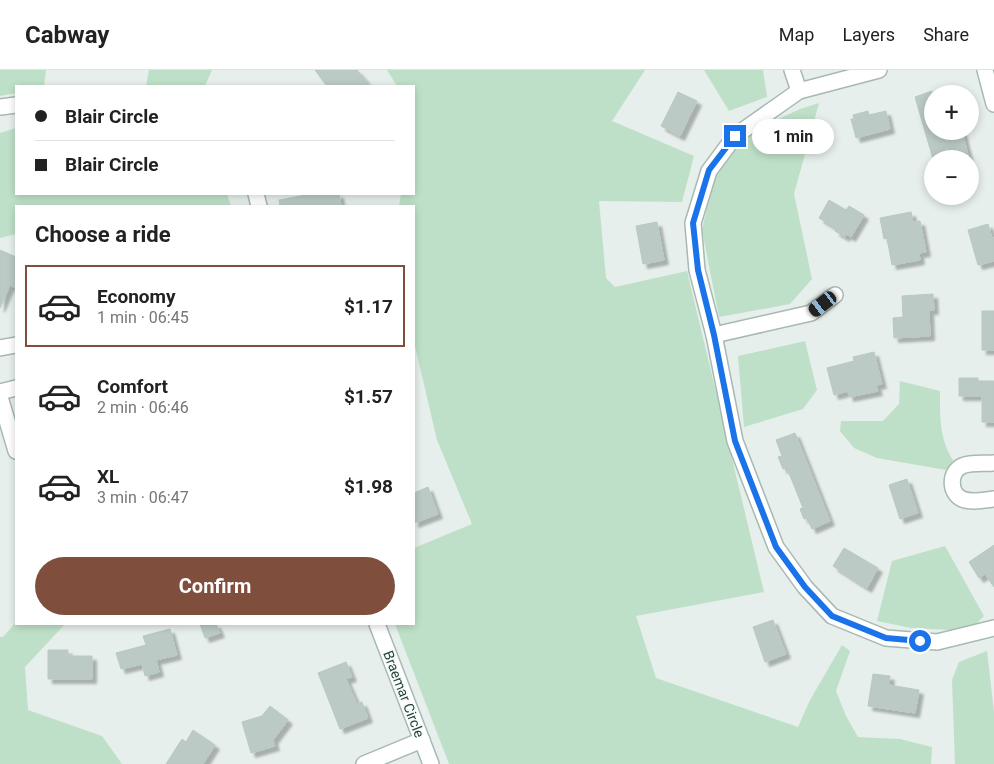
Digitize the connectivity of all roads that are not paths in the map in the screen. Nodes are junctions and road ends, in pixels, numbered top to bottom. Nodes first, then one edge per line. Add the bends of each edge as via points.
1 (792, 70) edge
2 (879, 70) edge
3 (984, 70) edge
4 (799, 91) junction
5 (994, 104) edge
6 (15, 105) edge
7 (0, 107) edge
8 (835, 295) dead end
9 (714, 335) junction
10 (15, 344) edge
11 (0, 348) edge
12 (15, 388) edge
13 (0, 392) edge
14 (0, 397) edge
15 (15, 448) edge
16 (994, 463) edge
17 (994, 499) edge
18 (377, 625) edge
19 (994, 628) edge
20 (422, 740) junction
21 (364, 764) edge
22 (431, 764) edge

1 - 4 street
2 - 4 street
3 - 5 street
4 - 9 street via 735,136 709,170 693,223 698,270
6 - 7 street
8 - 9 street via 811,313
9 - 19 street via 735,441 776,547 805,587 832,616 886,638 938,642
10 - 11 street
12 - 13 street
14 - 15 street
16 - 17 street via 961,467 954,474 952,483 954,492 962,499
18 - 20 street, Braemar Circle
20 - 21 street
20 - 22 street, Braemar Circle

